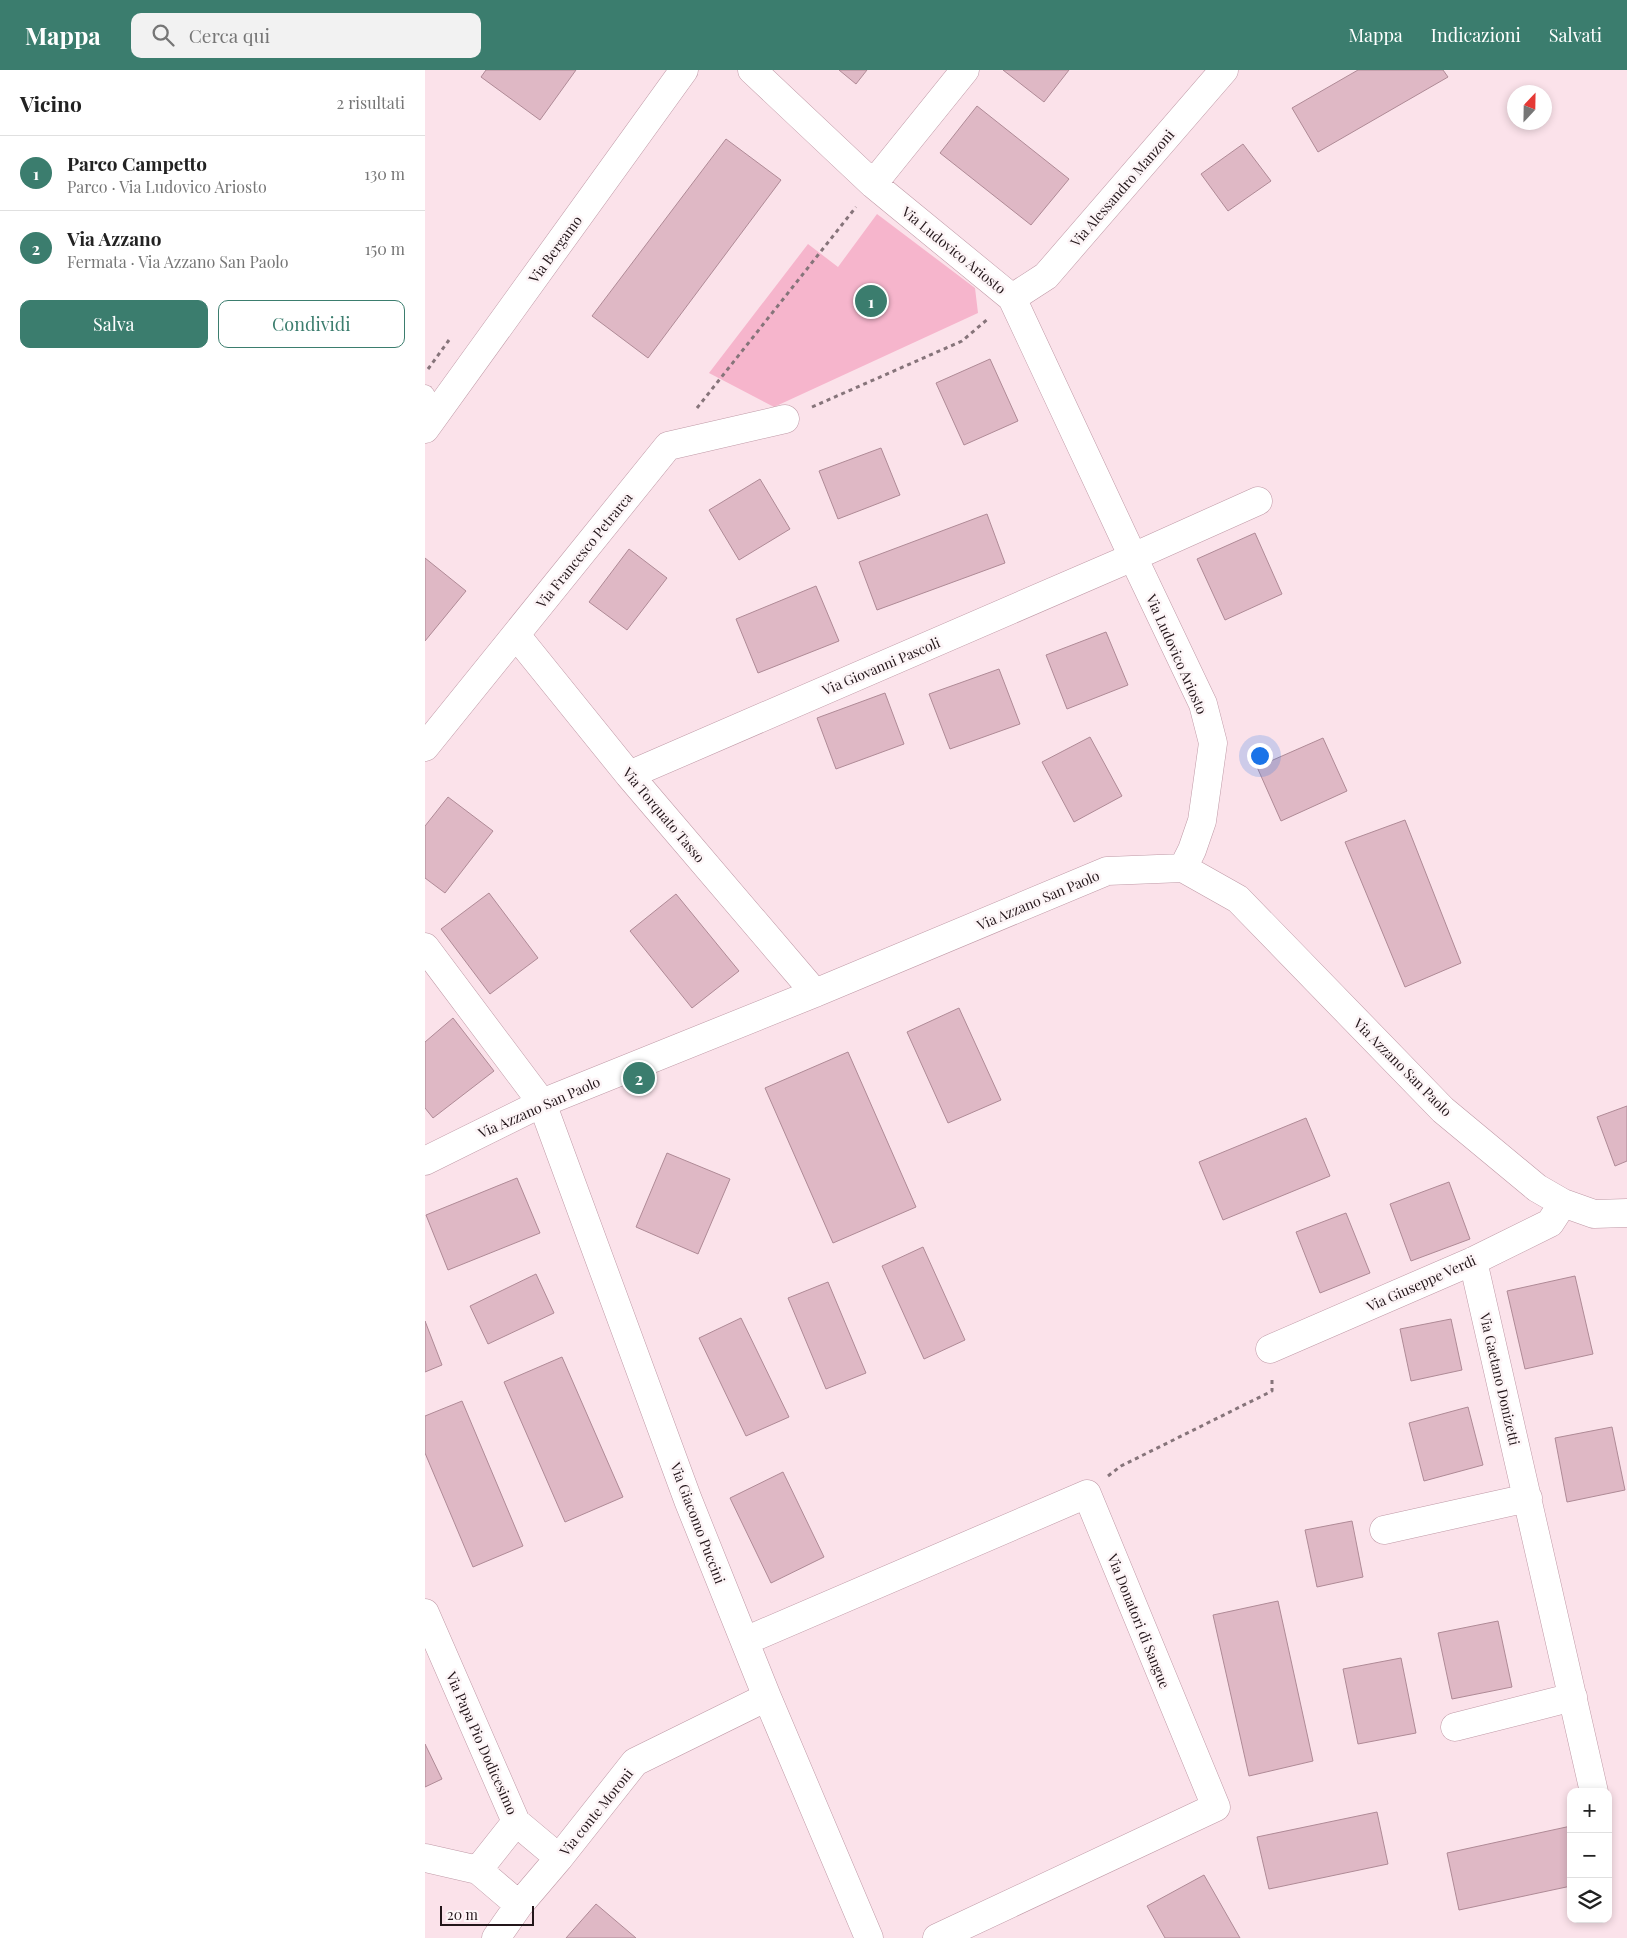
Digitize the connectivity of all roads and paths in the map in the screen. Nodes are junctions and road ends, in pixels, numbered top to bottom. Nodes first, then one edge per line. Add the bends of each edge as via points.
1 (685, 70) edge
2 (752, 70) edge
3 (965, 70) edge
4 (1224, 70) edge
5 (873, 184) junction
6 (1012, 298) junction
7 (429, 412) edge
8 (785, 419) joint
9 (668, 446) junction
10 (1258, 501) dead end
11 (1133, 557) junction
12 (516, 635) junction
13 (425, 747) edge
14 (629, 775) junction
15 (1183, 868) junction
16 (425, 947) edge
17 (815, 992) junction
18 (542, 1103) junction
19 (425, 1161) edge
20 (1563, 1203) junction
21 (1627, 1213) edge
22 (1473, 1261) junction
23 (1270, 1350) joint
24 (1087, 1494) junction
25 (1528, 1498) junction
26 (1384, 1530) dead end
27 (425, 1613) edge
28 (745, 1641) junction
29 (767, 1697) junction
30 (1573, 1697) junction
31 (1455, 1727) dead end
32 (1593, 1788) edge
33 (516, 1822) junction
34 (425, 1858) edge
35 (559, 1858) junction
36 (478, 1870) junction
37 (519, 1905) junction
38 (496, 1938) edge
39 (869, 1938) edge
40 (937, 1938) edge

1 - 7 street, Via Bergamo
2 - 5 street, Via Ludovico Ariosto
3 - 5 street
4 - 6 street, Via Alessandro Manzoni via 1045,276
5 - 6 street, Via Ludovico Ariosto
5 - 9 path
6 - 8 path via 962,341
6 - 11 street, Via Ludovico Ariosto
8 - 9 street
9 - 12 street, Via Francesco Petrarca
10 - 11 street
11 - 14 street, Via Giovanni Pascoli
11 - 15 street, Via Ludovico Ariosto via 1203,704 1213,743 1202,821
12 - 13 street, Via Francesco Petrarca
12 - 14 street, Via Torquato Tasso
14 - 17 street, Via Torquato Tasso
15 - 17 street, Via Azzano San Paolo via 1107,871
15 - 20 street, Via Azzano San Paolo via 1238,898 1443,1110 1537,1188
16 - 18 street, Via Giacomo Puccini
17 - 18 street, Via Azzano San Paolo
18 - 19 street, Via Azzano San Paolo
18 - 28 street, Via Giacomo Puccini via 688,1500
20 - 21 street, Via Azzano San Paolo via 1594,1214
20 - 22 street, Via Giuseppe Verdi via 1550,1223
22 - 23 street, Via Giuseppe Verdi
22 - 25 street, Via Gaetano Donizetti
23 - 24 path via 1273,1391 1121,1466
24 - 28 street
24 - 40 street, Via Donatori di Sangue via 1216,1807
25 - 26 street
25 - 30 street, Via Gaetano Donizetti
27 - 33 street, Via Papa Pio Dodicesimo
28 - 29 street, Via Giacomo Puccini
29 - 35 street, Via conte Moroni via 635,1762
29 - 39 street, Via Giacomo Puccini
30 - 31 street
30 - 32 street, Via Gaetano Donizetti
33 - 35 street, Via Papa Pio Dodicesimo
33 - 36 street
34 - 36 street
35 - 37 street, Via conte Moroni
36 - 37 street
37 - 38 street, Via conte Moroni

